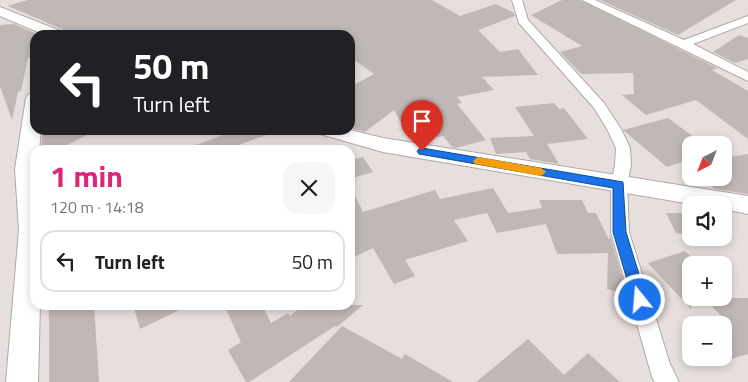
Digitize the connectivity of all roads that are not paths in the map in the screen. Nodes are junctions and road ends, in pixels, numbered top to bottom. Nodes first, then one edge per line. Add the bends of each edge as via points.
1 (517, 0) edge
2 (588, 0) edge
3 (0, 11) edge
4 (748, 19) edge
5 (46, 30) edge
6 (684, 44) junction
7 (748, 77) edge
8 (30, 135) edge
9 (346, 135) edge
10 (619, 185) junction
11 (748, 205) edge
12 (30, 218) edge
13 (30, 247) edge
14 (22, 382) edge
15 (668, 382) edge

1 - 10 street via 523,21 599,106 614,129 622,148
2 - 6 street
3 - 5 street
4 - 6 street
6 - 7 street
8 - 12 street via 26,169
9 - 10 street via 383,145
10 - 11 street
10 - 15 street via 620,232 660,369
13 - 14 street

